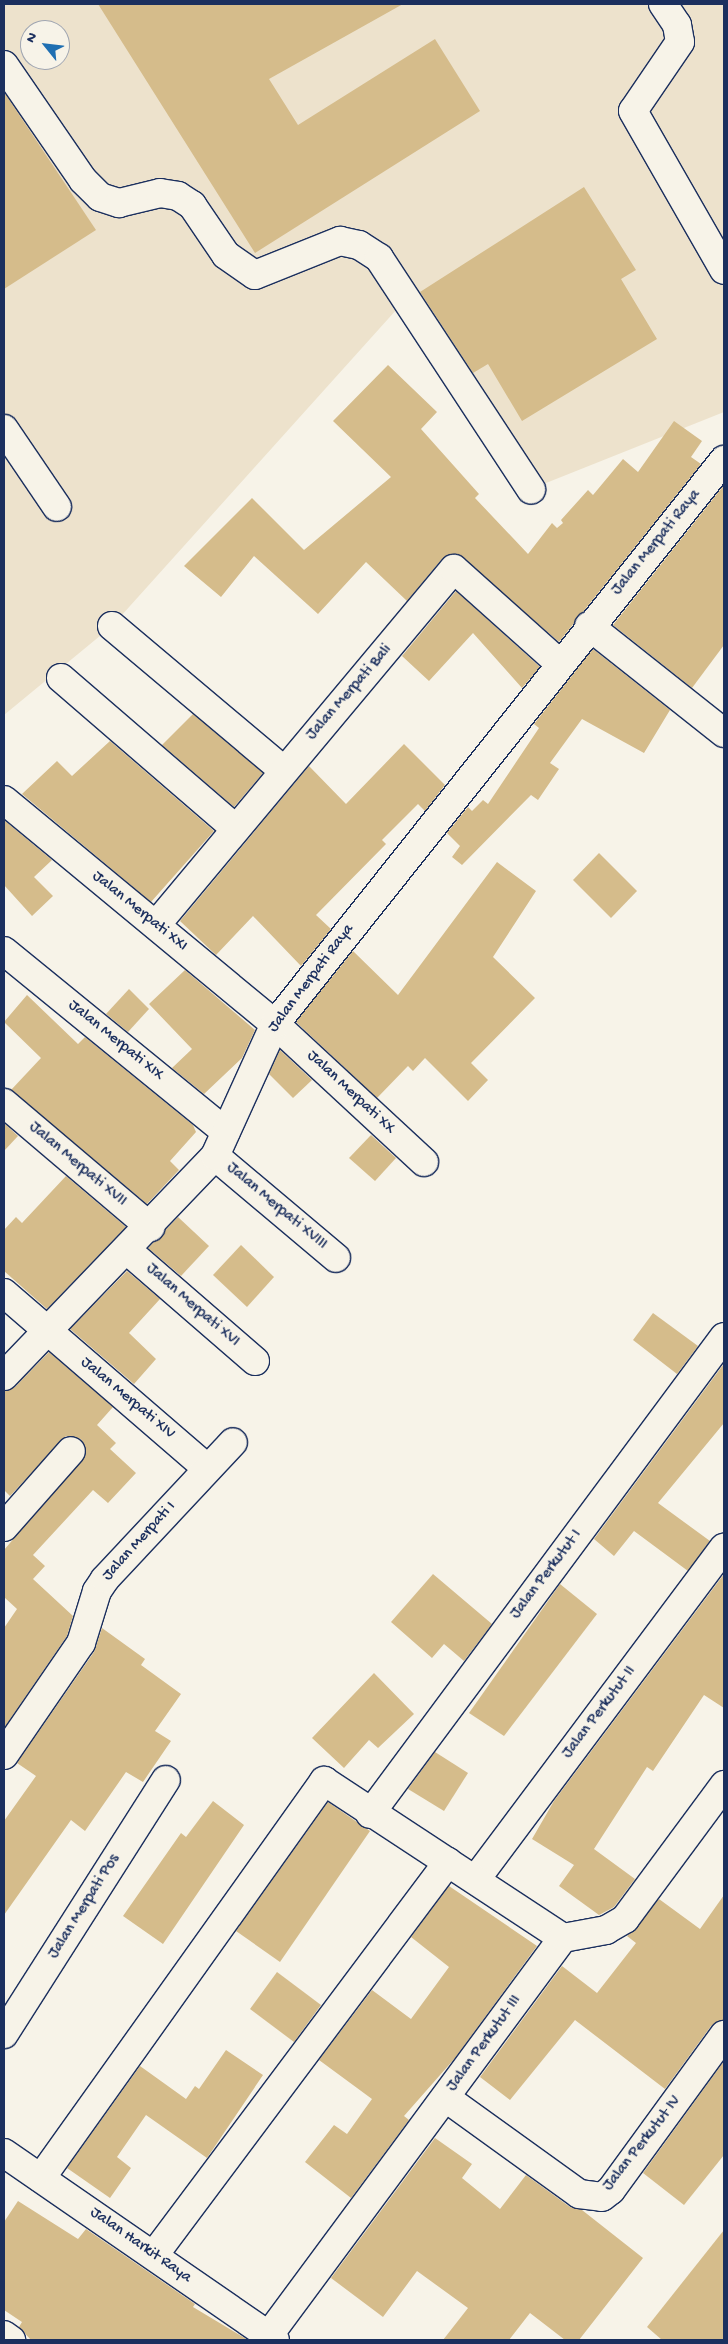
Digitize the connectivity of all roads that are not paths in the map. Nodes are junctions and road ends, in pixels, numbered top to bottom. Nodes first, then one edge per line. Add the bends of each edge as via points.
1 (663, 4) edge
2 (4, 65) edge
3 (724, 270) edge
4 (4, 429) edge
5 (724, 460) edge
6 (531, 489) dead end
7 (57, 507) dead end
8 (112, 626) dead end
9 (589, 626) junction
10 (559, 663) junction
11 (61, 678) dead end
12 (724, 733) edge
13 (283, 770) junction
14 (4, 800) edge
15 (236, 829) junction
16 (156, 925) junction
17 (4, 951) edge
18 (275, 1024) junction
19 (4, 1103) edge
20 (226, 1132) junction
21 (215, 1156) junction
22 (424, 1162) dead end
23 (150, 1227) junction
24 (128, 1251) junction
25 (336, 1258) dead end
26 (4, 1293) edge
27 (46, 1330) junction
28 (724, 1337) edge
29 (256, 1361) dead end
30 (4, 1376) edge
31 (233, 1442) dead end
32 (71, 1451) dead end
33 (207, 1468) junction
34 (4, 1528) edge
35 (724, 1548) edge
36 (4, 1755) edge
37 (166, 1780) dead end
38 (724, 1785) edge
39 (370, 1814) junction
40 (448, 1862) junction
41 (476, 1878) junction
42 (563, 1938) junction
43 (4, 2034) edge
44 (724, 2036) edge
45 (446, 2098) junction
46 (4, 2153) edge
47 (41, 2178) junction
48 (154, 2255) junction
49 (4, 2335) edge
50 (272, 2338) edge
51 (11, 2340) edge

1 - 3 street via 677,25 680,42 633,111
2 - 6 street via 83,180 100,197 118,203 160,193 178,196 192,205 226,255 254,275 340,241 359,245 379,258
4 - 7 street
5 - 9 street, Jalan Merpati Raya
8 - 13 street
9 - 10 street, Jalan Merpati Raya
9 - 12 street
10 - 13 street, Jalan Merpati Bali via 454,568
10 - 18 street, Jalan Merpati Raya
11 - 15 street
13 - 15 street, Jalan Merpati Bali
14 - 16 street, Jalan Merpati XXI
15 - 16 street, Jalan Merpati Bali
16 - 18 street, Jalan Merpati XXI
17 - 20 street, Jalan Merpati XIX
18 - 20 street, Jalan Merpati Raya
18 - 22 street, Jalan Merpati XX
19 - 23 street, Jalan Merpati XVII
20 - 21 street, Jalan Merpati Raya
21 - 23 street, Jalan Merpati Raya
21 - 25 street, Jalan Merpati XVIII
23 - 24 street, Jalan Merpati Raya
24 - 27 street, Jalan Merpati Raya
24 - 29 street, Jalan Merpati XVI
26 - 27 street, Jalan Merpati XIV
27 - 30 street, Jalan Merpati Raya
27 - 33 street, Jalan Merpati XIV
28 - 39 street, Jalan Perkutut I
31 - 33 street, Jalan Merpati I
32 - 34 street
33 - 36 street, Jalan Merpati I via 105,1579 81,1643
35 - 41 street, Jalan Perkutut II
37 - 43 street, Jalan Merpati Pos
38 - 42 street via 625,1918 606,1930
39 - 40 street
39 - 47 street via 329,1782 320,1784
40 - 41 street
40 - 48 street
41 - 42 street
42 - 45 street, Jalan Perkutut III
44 - 45 street, Jalan Perkutut IV via 611,2190 602,2197 579,2194
45 - 50 street, Jalan Perkutut III
46 - 47 street, Jalan Harkit Raya
47 - 48 street, Jalan Harkit Raya
48 - 50 street, Jalan Harkit Raya
49 - 51 street

